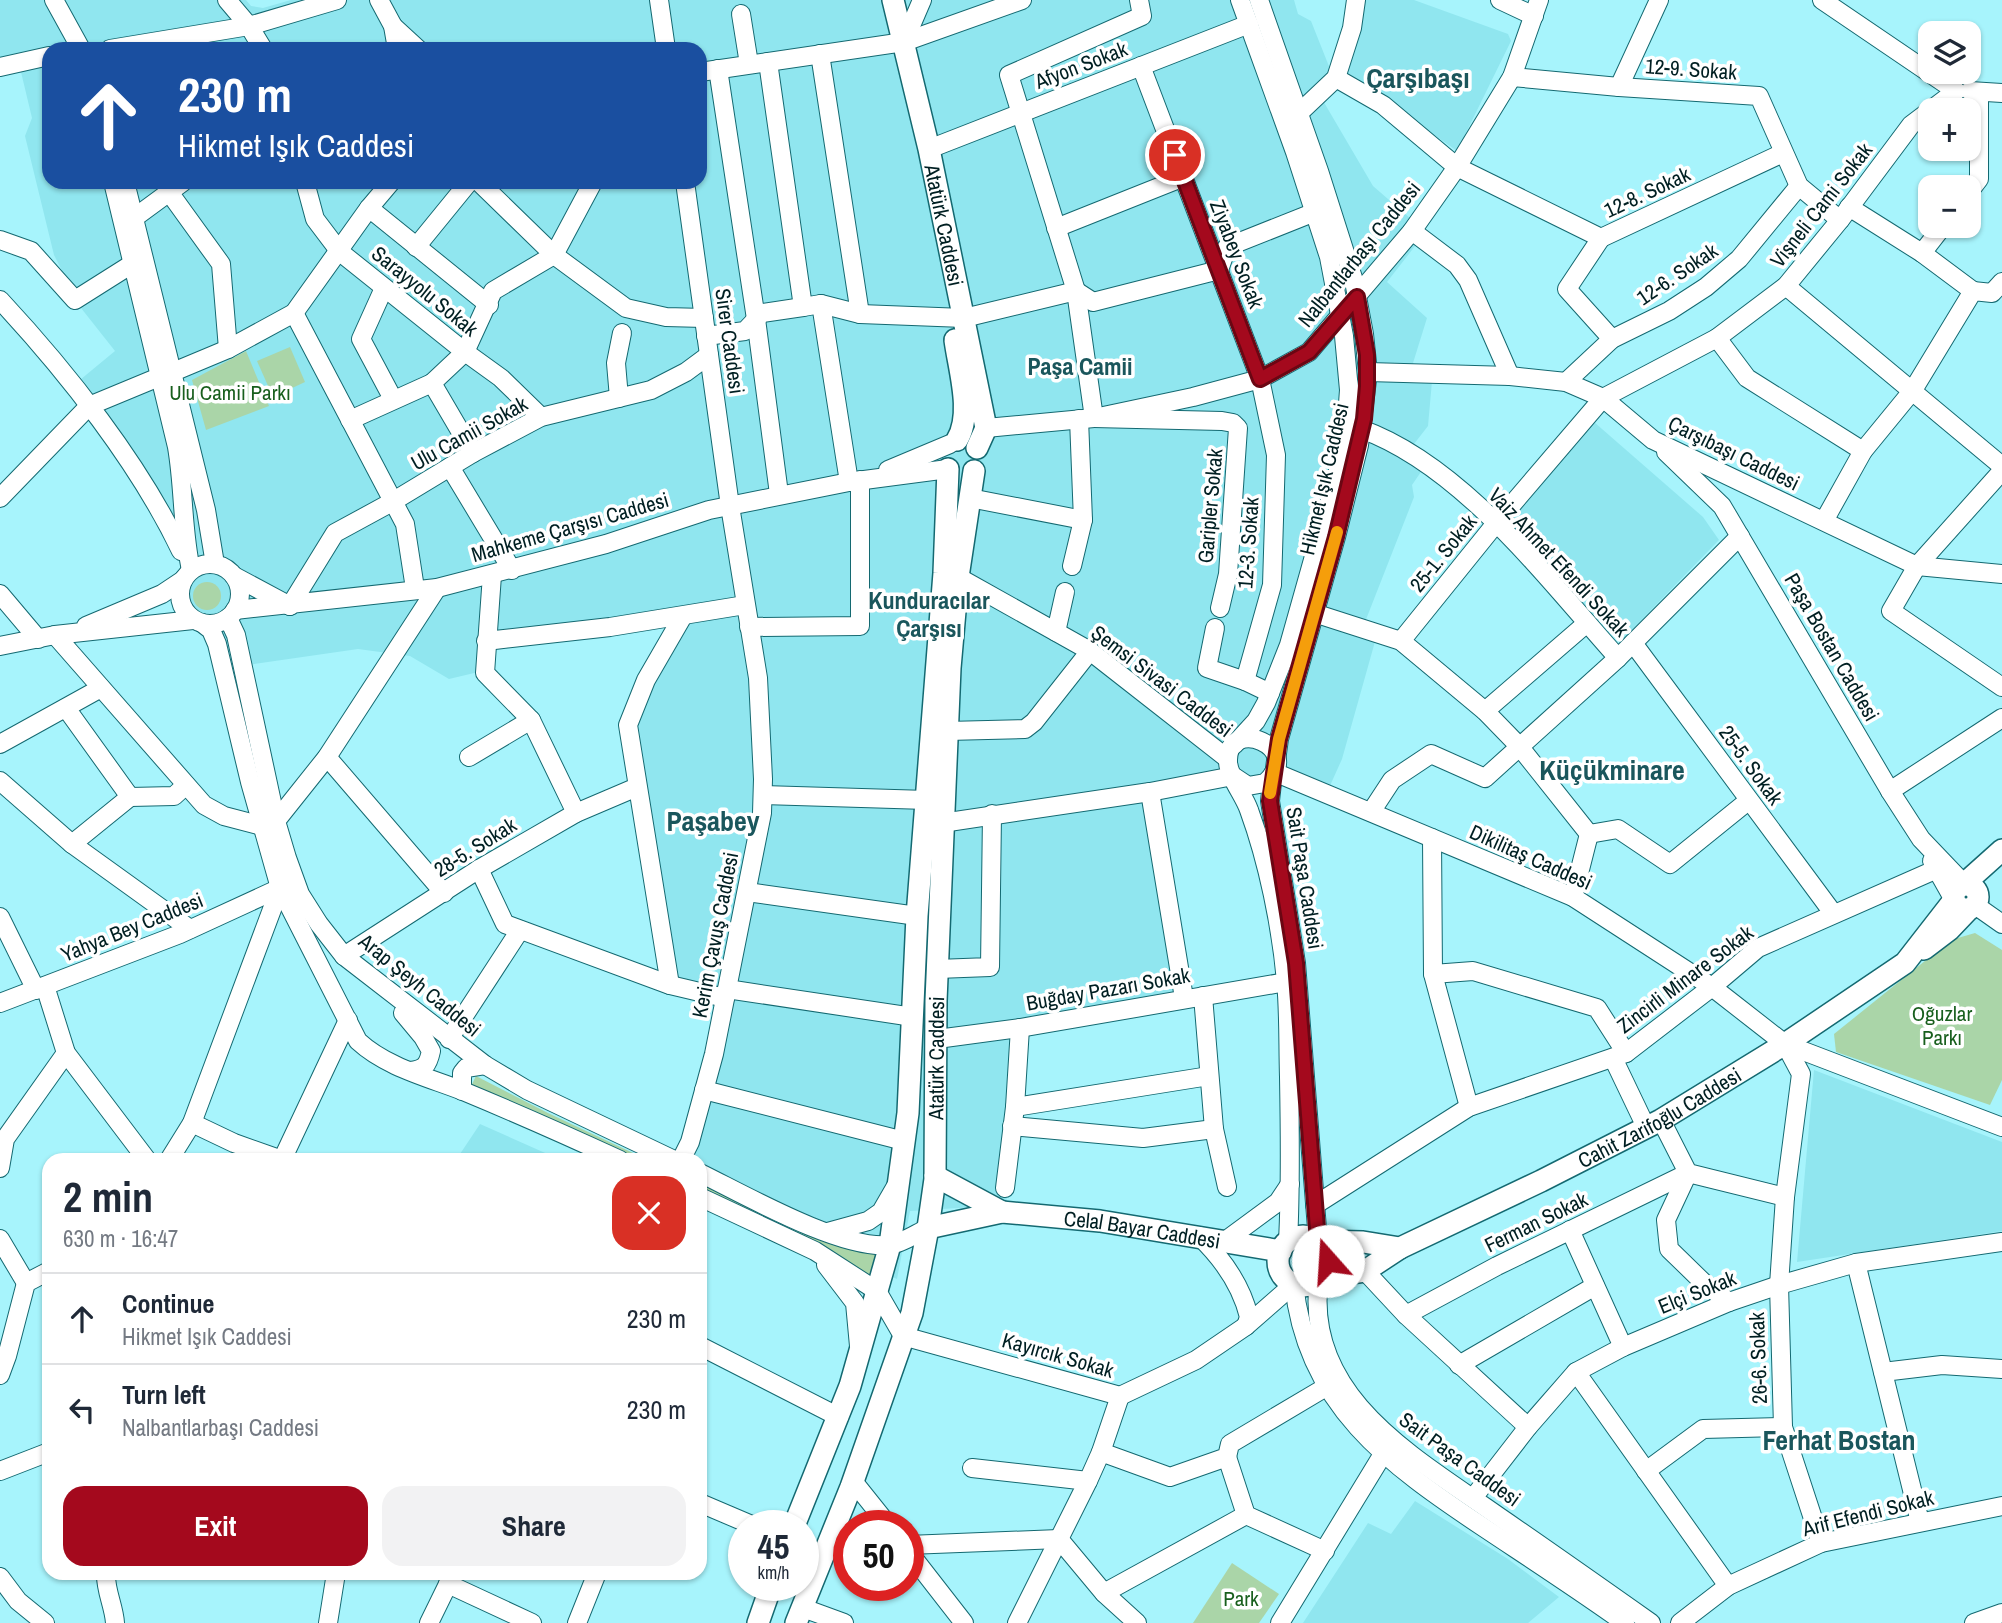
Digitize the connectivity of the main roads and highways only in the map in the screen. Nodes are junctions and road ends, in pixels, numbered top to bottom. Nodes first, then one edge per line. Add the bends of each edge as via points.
1 (882, 0) edge
2 (893, 0) edge
3 (899, 42) junction
4 (958, 318) junction
5 (961, 444) junction
6 (948, 469) junction
7 (974, 471) junction
8 (2002, 850) edge
9 (2002, 866) edge
10 (1968, 899) junction
11 (935, 1176) junction
12 (1002, 1212) junction
13 (928, 1228) junction
14 (1318, 1241) junction
15 (1284, 1246) junction
16 (1400, 1248) junction
17 (1320, 1278) junction
18 (801, 1510) edge
19 (766, 1601) edge
20 (799, 1615) edge
21 (758, 1623) edge

1 - 3 main road, Atatürk Caddesi
2 - 3 main road, Atatürk Caddesi
3 - 4 main road, Atatürk Caddesi
3 - 4 main road, Atatürk Caddesi via 929,149
4 - 5 main road, Atatürk Caddesi via 966,415
4 - 5 main road, Atatürk Caddesi via 986,428
5 - 6 main road via 944,454
5 - 7 main road via 979,460
6 - 7 main road via 959,475
6 - 18 main road, Atatürk Caddesi via 904,1141 890,1245 839,1417
7 - 11 main road, Atatürk Caddesi via 958,577 947,731 937,970
8 - 10 main road
9 - 10 main road
10 - 16 main road, Cahit Zarifoğlu Caddesi via 1905,963 1785,1044 1653,1123
11 - 12 main road
11 - 13 main road, Atatürk Caddesi
12 - 13 main road
12 - 15 main road, Celal Bayar Caddesi
13 - 20 main road, Atatürk Caddesi via 912,1313 853,1481
14 - 15 main road via 1303,1236
14 - 16 main road
14 - 17 main road via 1328,1256 1327,1269
15 - 17 main road via 1281,1270 1294,1284 1308,1285
16 - 17 main road, Cahit Zarifoğlu Caddesi via 1365,1270
19 - 21 main road

